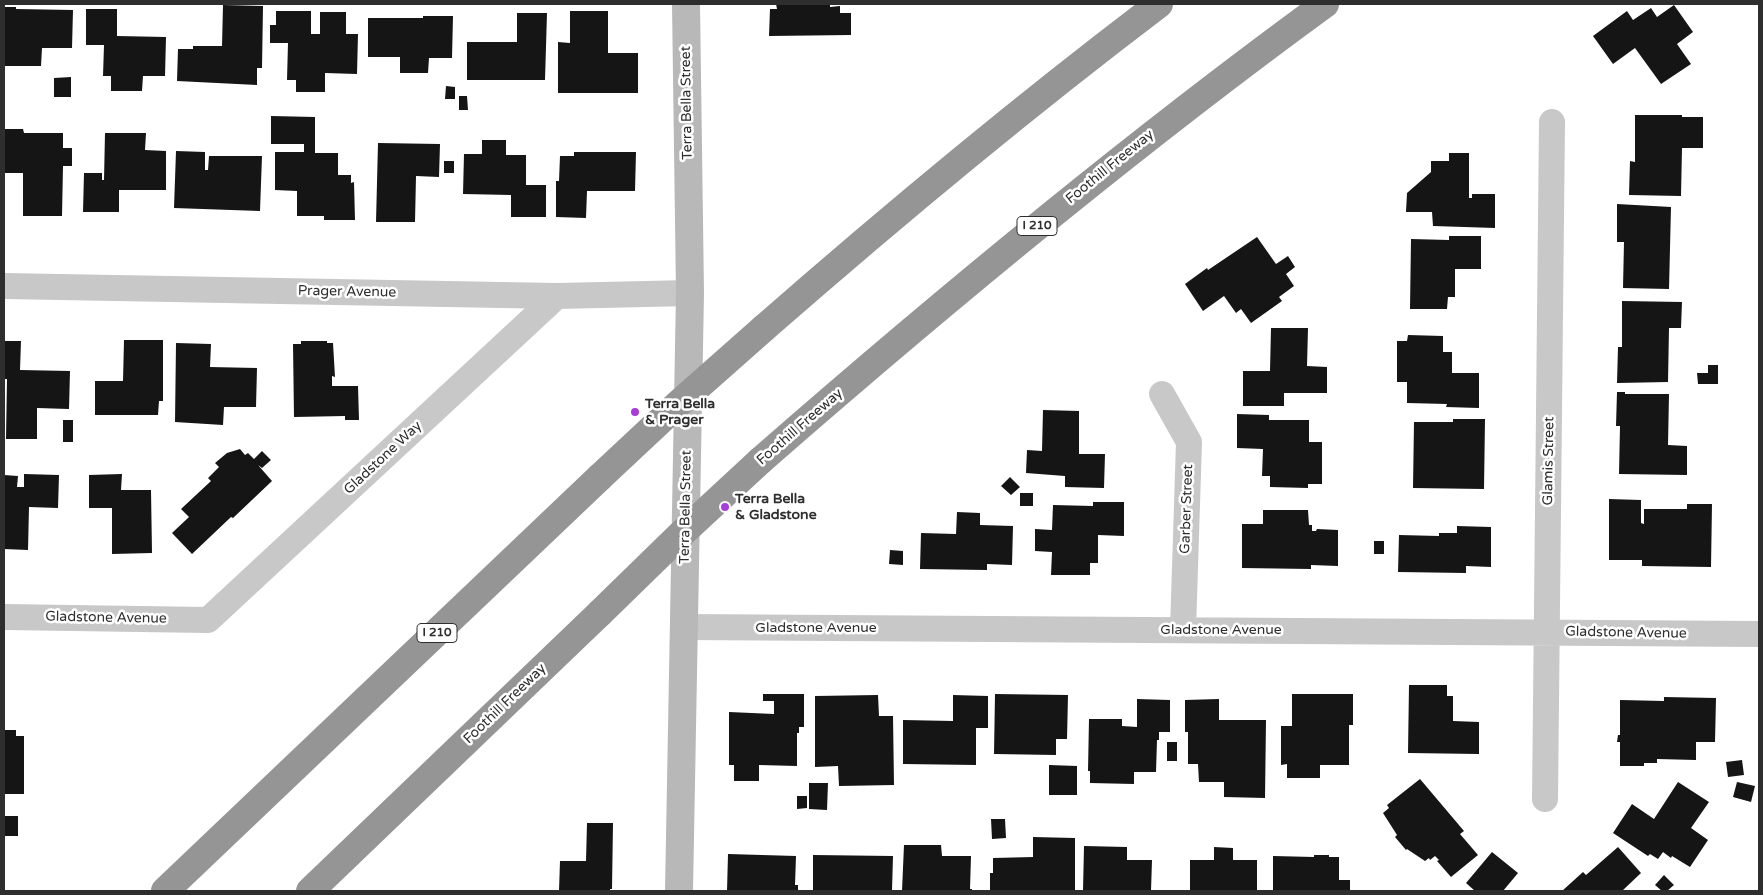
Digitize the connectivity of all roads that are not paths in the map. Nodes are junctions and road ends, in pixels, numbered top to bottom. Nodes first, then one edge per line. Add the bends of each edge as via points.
1 (686, 4) edge
2 (1158, 4) edge
3 (1325, 4) edge
4 (1552, 122) dead end
5 (4, 286) edge
6 (690, 293) junction
7 (557, 296) junction
8 (1162, 394) dead end
9 (4, 617) edge
10 (208, 620) joint
11 (683, 627) junction
12 (1183, 630) junction
13 (1547, 632) junction
14 (1759, 634) edge
15 (1545, 799) dead end
16 (165, 891) edge
17 (310, 891) edge
18 (679, 891) edge

1 - 6 street, Terra Bella Street
2 - 16 highway, I 210, bridge via 1098,49 876,231 677,405
3 - 17 highway, Foothill Freeway / I 210, bridge via 1052,213 760,461
4 - 13 street, Glamis Street
5 - 7 street, Prager Avenue
6 - 7 street, Prager Avenue
6 - 11 street, Terra Bella Street
7 - 10 street, Gladstone Way
8 - 12 street, Garber Street via 1189,442
9 - 10 street, Gladstone Avenue
11 - 12 street, Gladstone Avenue
11 - 18 street, Terra Bella Street
12 - 13 street, Gladstone Avenue
13 - 14 street, Gladstone Avenue
13 - 15 street, Glamis Street

